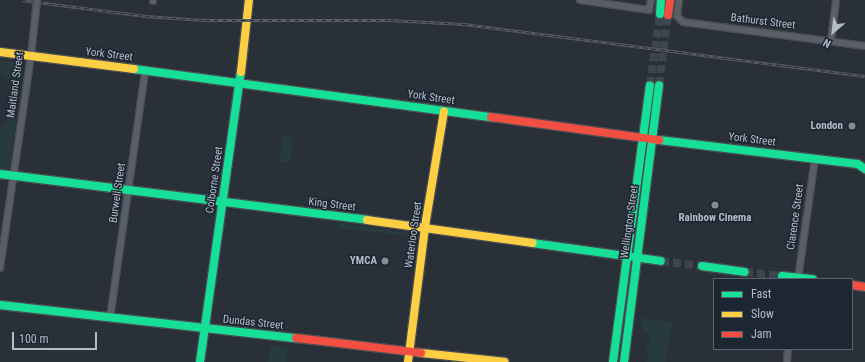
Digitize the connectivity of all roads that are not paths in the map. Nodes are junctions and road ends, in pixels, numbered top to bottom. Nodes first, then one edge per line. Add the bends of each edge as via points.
1 (36, 0) edge
2 (249, 0) edge
3 (580, 0) edge
4 (651, 0) edge
5 (661, 0) edge
6 (670, 0) edge
7 (679, 0) edge
8 (836, 0) edge
9 (831, 41) junction
10 (865, 46) edge
11 (0, 52) edge
12 (31, 56) junction
13 (145, 71) junction
14 (240, 82) junction
15 (444, 111) junction
16 (643, 138) junction
17 (652, 139) junction
18 (670, 141) junction
19 (650, 158) junction
20 (815, 158) junction
21 (863, 164) edge
22 (0, 174) edge
23 (13, 176) junction
24 (128, 190) junction
25 (223, 203) junction
26 (426, 230) junction
27 (626, 257) junction
28 (636, 258) junction
29 (661, 261) tunnel mouth
30 (702, 266) tunnel mouth
31 (0, 268) edge
32 (745, 272) tunnel mouth
33 (782, 276) dead end
34 (798, 278) edge
35 (853, 285) edge
36 (865, 287) edge
37 (0, 304) edge
38 (110, 318) junction
39 (205, 329) junction
40 (788, 350) edge
41 (410, 351) junction
42 (200, 362) edge
43 (408, 362) edge
44 (505, 362) edge
45 (613, 362) edge
46 (624, 362) edge
47 (787, 362) edge

1 - 12 street, Maitland Street
2 - 14 main road, Colborne Street
3 - 4 street via 649,10
5 - 6 main road via 664,15
7 - 9 street, Bathurst Street via 678,19 682,22
8 - 9 street
9 - 10 street, Bathurst Street
11 - 12 main road, York Street
12 - 13 main road, York Street
12 - 23 street, Maitland Street
13 - 14 main road, York Street
13 - 24 street, Burwell Street
14 - 15 main road, York Street
14 - 25 main road, Colborne Street
15 - 16 main road, York Street
15 - 26 main road, Waterloo Street
16 - 17 main road, York Street
16 - 17 main road, Wellington Street via 654,85
16 - 27 main road, Wellington Street
17 - 18 main road, York Street
17 - 19 main road, Wellington Street
18 - 19 main road via 657,148
18 - 20 main road, York Street
19 - 28 main road, Wellington Street
20 - 21 main road, York Street
20 - 34 street, Clarence Street
22 - 23 main road, King Street
23 - 24 main road, King Street
23 - 31 street, Maitland Street
24 - 25 main road, King Street
24 - 38 street, Burwell Street
25 - 26 main road, King Street
25 - 39 main road, Colborne Street
26 - 27 main road, King Street
26 - 41 main road, Waterloo Street
27 - 28 main road, King Street
27 - 45 main road, Wellington Street
28 - 29 main road, King Street
28 - 46 main road, Wellington Street
30 - 32 main road
33 - 34 main road
35 - 36 main road
37 - 38 main road, Dundas Street
38 - 39 main road, Dundas Street
39 - 41 main road, Dundas Street
39 - 42 main road, Colborne Street
40 - 47 street
41 - 43 main road, Waterloo Street
41 - 44 main road, Dundas Street

